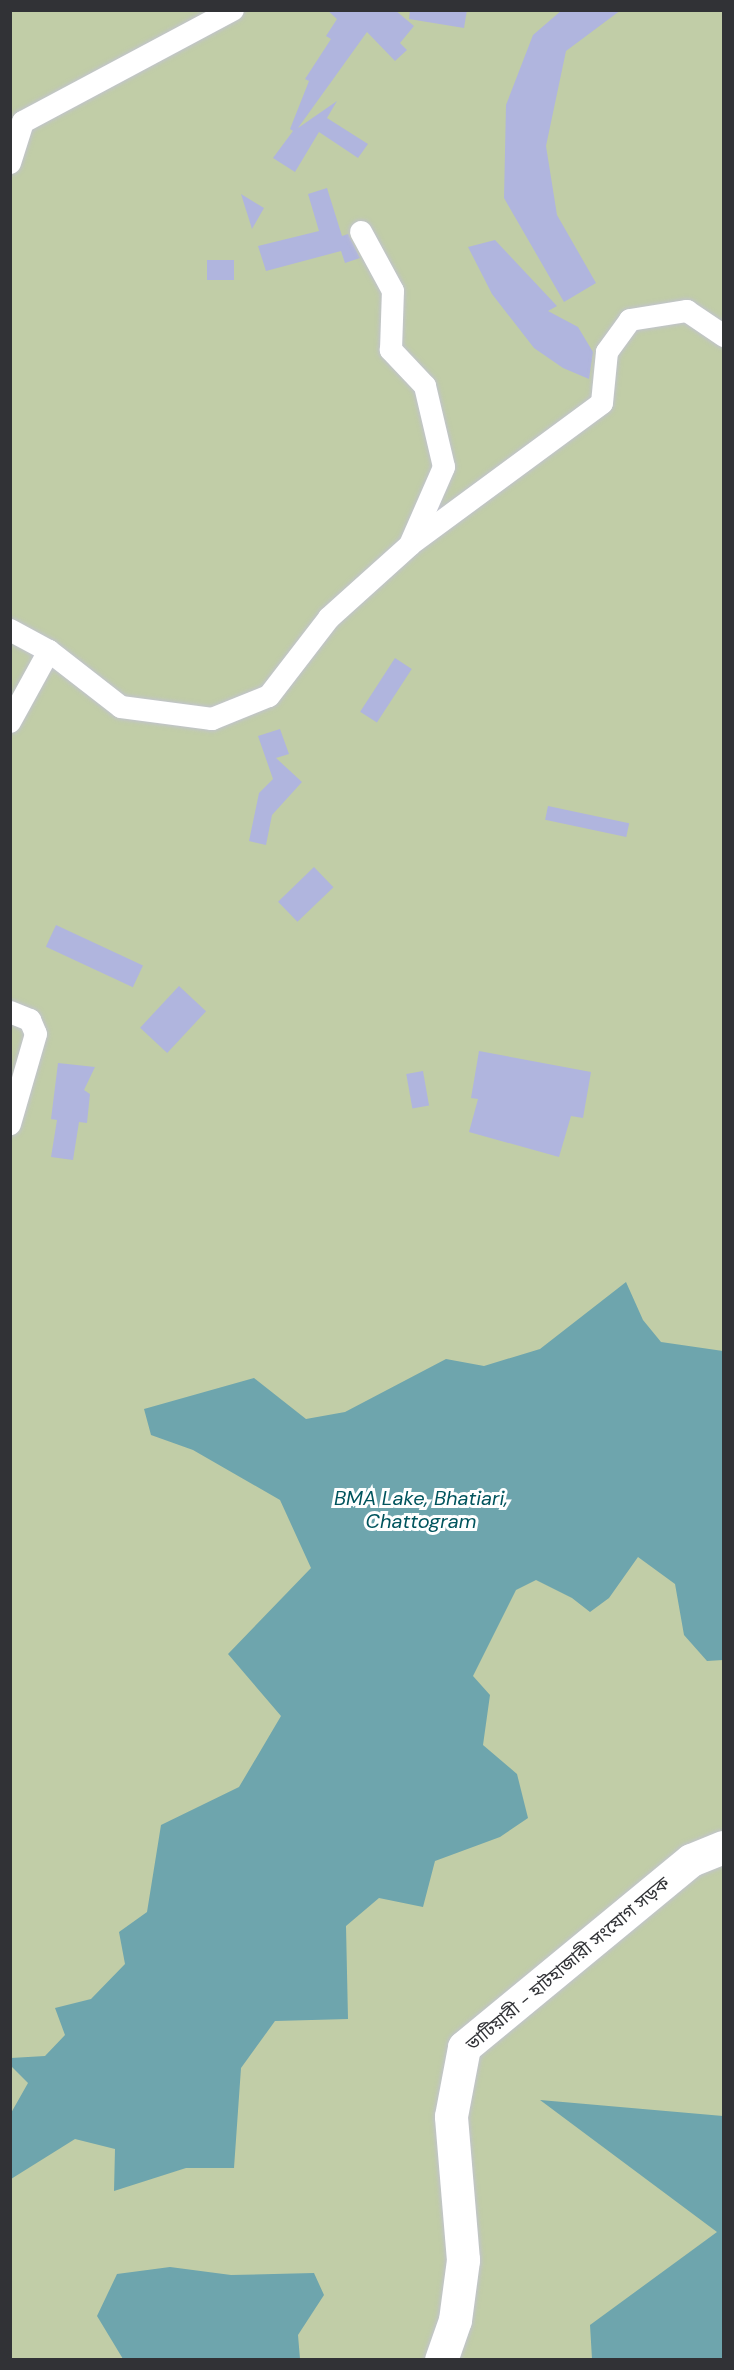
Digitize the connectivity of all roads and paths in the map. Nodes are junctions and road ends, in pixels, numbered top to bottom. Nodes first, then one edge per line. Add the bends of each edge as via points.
1 (233, 10) edge
2 (10, 163) edge
3 (361, 232) dead end
4 (723, 336) edge
5 (410, 544) junction
6 (10, 630) edge
7 (48, 651) junction
8 (10, 722) edge
9 (10, 1012) edge
10 (16, 1096) edge
11 (10, 1124) edge
12 (723, 1847) edge
13 (441, 2360) edge

1 - 2 street via 23,123
3 - 5 street via 393,291 391,350 425,386 444,467
4 - 5 street via 687,311 630,320 607,352 602,403
5 - 7 street via 329,618 269,696 212,719 122,707
6 - 7 street
7 - 8 street
9 - 10 street via 30,1020 36,1034
10 - 11 street
12 - 13 main road, ভাটিয়ারী - হাটহাজারী সংযোগ সড়ক via 691,1860 464,2048 451,2116 463,2260 454,2320

